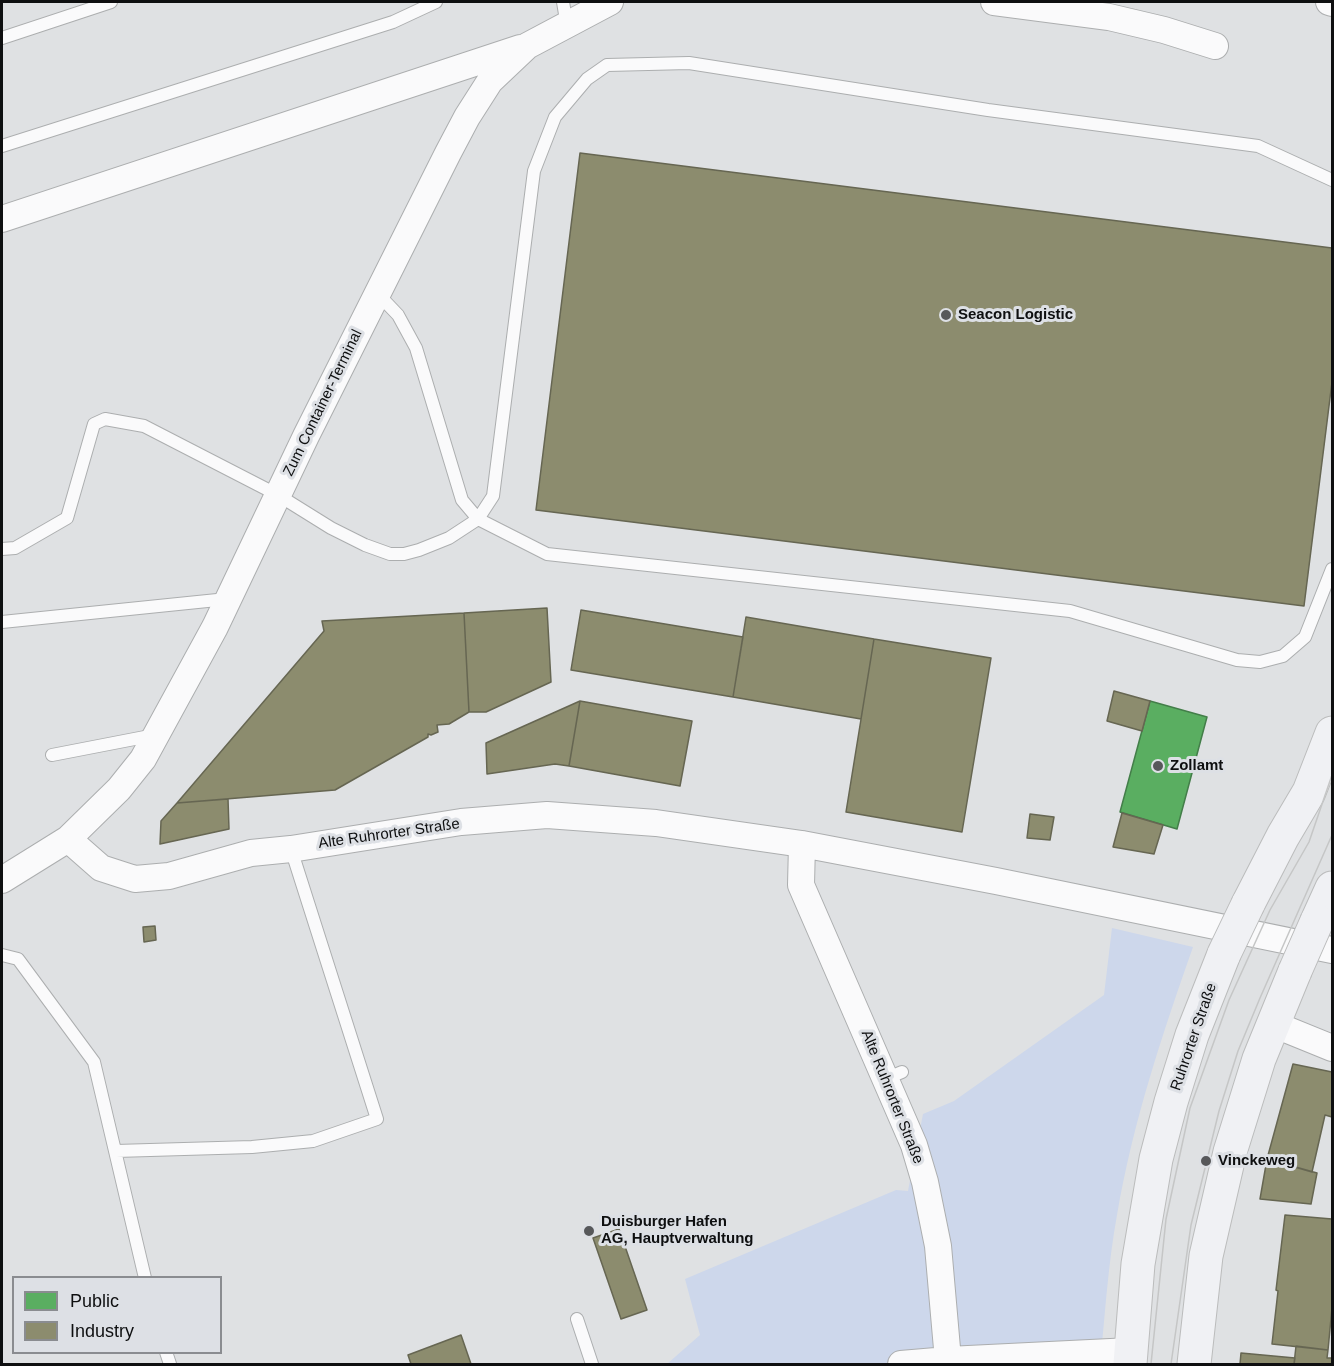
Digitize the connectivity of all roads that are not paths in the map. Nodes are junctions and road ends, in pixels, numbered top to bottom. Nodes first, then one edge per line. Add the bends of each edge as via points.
1 (111, 2) edge
2 (436, 2) edge
3 (610, 2) edge
4 (994, 2) edge
5 (565, 14) edge
6 (2, 38) edge
7 (527, 46) junction
8 (1215, 46) dead end
9 (2, 146) edge
10 (1332, 180) edge
11 (2, 219) edge
12 (377, 293) junction
13 (278, 495) junction
14 (478, 519) junction
15 (2, 549) edge
16 (1332, 569) edge
17 (228, 599) junction
18 (2, 622) edge
19 (1332, 733) edge
20 (156, 735) junction
21 (52, 755) dead end
22 (68, 839) junction
23 (802, 844) junction
24 (291, 849) junction
25 (2, 880) edge
26 (1332, 888) edge
27 (1332, 950) edge
28 (2, 955) edge
29 (1273, 1024) junction
30 (1332, 1048) edge
31 (116, 1151) junction
32 (146, 1276) edge
33 (577, 1319) dead end
34 (1131, 1358) edge
35 (948, 1360) junction
36 (592, 1365) edge
37 (901, 1365) edge
38 (1194, 1365) edge

1 - 6 lane
2 - 9 lane via 393,22
3 - 5 street, Zum Container-Terminal
4 - 8 street via 1109,17
5 - 7 street, Zum Container-Terminal
7 - 11 street
7 - 12 street, Zum Container-Terminal via 490,81 467,117
10 - 14 lane via 1258,146 988,110 689,63 607,65 587,80 555,117 534,171 493,496
12 - 13 street, Zum Container-Terminal
12 - 14 lane via 398,315 416,348 462,500
13 - 14 lane via 331,528 390,554 419,550 449,538
13 - 15 lane via 144,426 105,419 94,424 67,518 15,548
13 - 17 street, Zum Container-Terminal
14 - 16 lane via 547,554 1070,611 1237,660 1260,662 1282,656 1305,637
17 - 18 lane
17 - 20 street, Zum Container-Terminal
19 - 34 main road, Ruhrorter Straße, bridge via 1309,792 1224,954 1192,1035 1156,1159 1138,1264
20 - 21 lane
20 - 22 street, Zum Container-Terminal via 119,789
22 - 24 street, Alte Ruhrorter Straße via 101,868 135,879 169,876 251,853
22 - 25 street
23 - 24 street, Alte Ruhrorter Straße via 656,823 547,815 462,822
23 - 27 street, Alte Ruhrorter Straße
23 - 35 street, Alte Ruhrorter Straße via 801,885 894,1076 925,1182 938,1246
24 - 31 lane via 376,1119 313,1141
26 - 29 main road, bridge
28 - 31 lane via 18,959 94,1062
29 - 30 street
29 - 38 main road via 1245,1101 1212,1227
31 - 32 lane
33 - 36 lane
34 - 35 street
35 - 37 street

